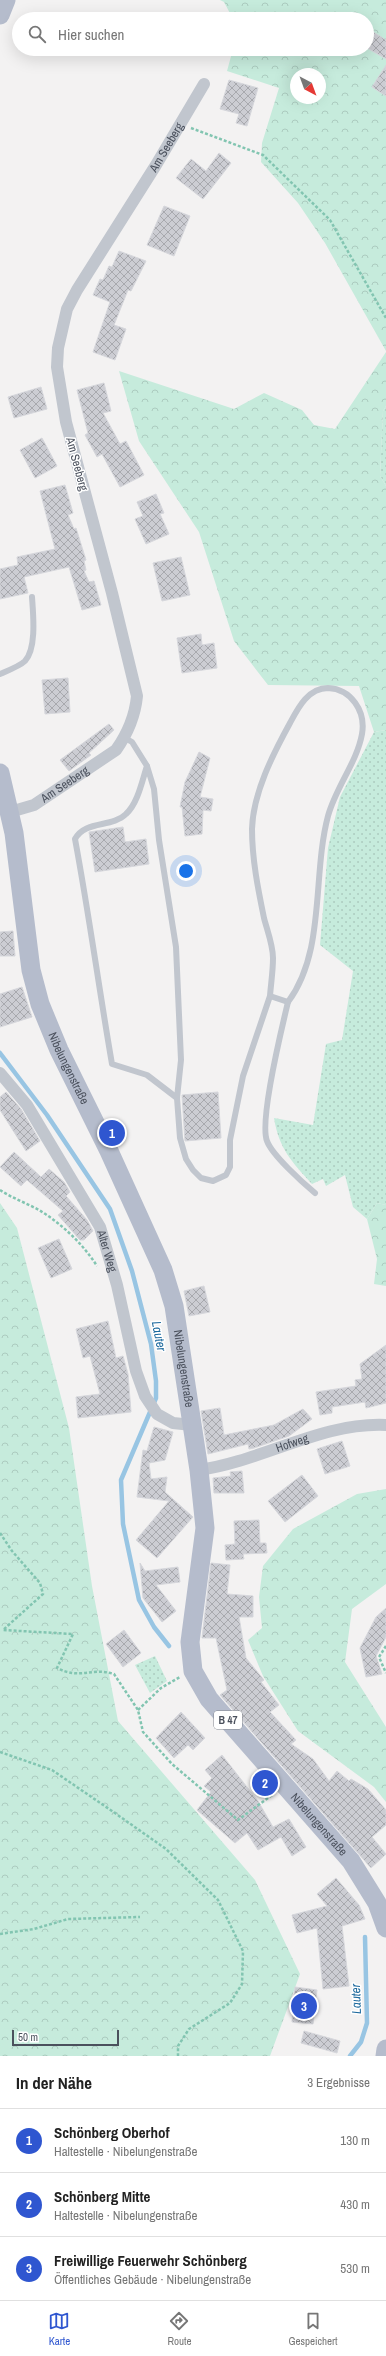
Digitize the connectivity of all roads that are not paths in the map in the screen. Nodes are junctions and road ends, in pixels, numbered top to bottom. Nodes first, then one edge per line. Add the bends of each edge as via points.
1 (6, 0) edge
2 (0, 15) edge
3 (204, 84) dead end
4 (32, 597) dead end
5 (0, 674) edge
6 (125, 738) junction
7 (147, 766) junction
8 (0, 773) edge
9 (10, 812) junction
10 (270, 996) junction
11 (288, 1002) junction
12 (0, 1073) edge
13 (177, 1098) junction
14 (315, 1193) dead end
15 (192, 1425) junction
16 (386, 1425) edge
17 (200, 1470) junction
18 (386, 1928) edge
19 (386, 2049) edge
20 (385, 2056) edge

1 - 2 main road
3 - 6 street, Am Seeberg via 67,309 58,348 57,367 66,422 137,696 135,713
4 - 5 lane via 34,624 30,649 25,661
6 - 7 lane via 132,742
6 - 9 street, Am Seeberg via 116,750 50,795 34,805
7 - 13 lane via 154,789 159,840 176,947 181,1060
7 - 13 lane via 126,814 117,820 79,832 75,839 112,1064 147,1075
8 - 9 main road, Nibelungenstraße / B 47
9 - 15 main road, Nibelungenstraße / B 47 via 31,970 40,1004 59,1050 110,1151 163,1270 174,1306
10 - 11 lane
10 - 11 lane via 273,957 258,888 252,829 258,797 278,745 300,705 311,694 324,688 336,688 347,692 356,702 363,728 360,743 338,788 328,819 309,964
10 - 13 lane via 243,1076 230,1140 230,1167 222,1178 204,1180 196,1174 186,1159 180,1138
11 - 14 lane via 266,1117 267,1141 293,1174
12 - 15 street, Alter Weg via 27,1105 100,1227 117,1285 136,1371 146,1396 157,1414 173,1424
15 - 17 main road, Nibelungenstraße / B 47
16 - 17 street, Hofweg via 370,1424 340,1429 225,1466
17 - 18 main road, Nibelungenstraße / B 47 via 205,1528 191,1618 193,1671 210,1699 351,1861 367,1884 381,1911
19 - 20 main road

